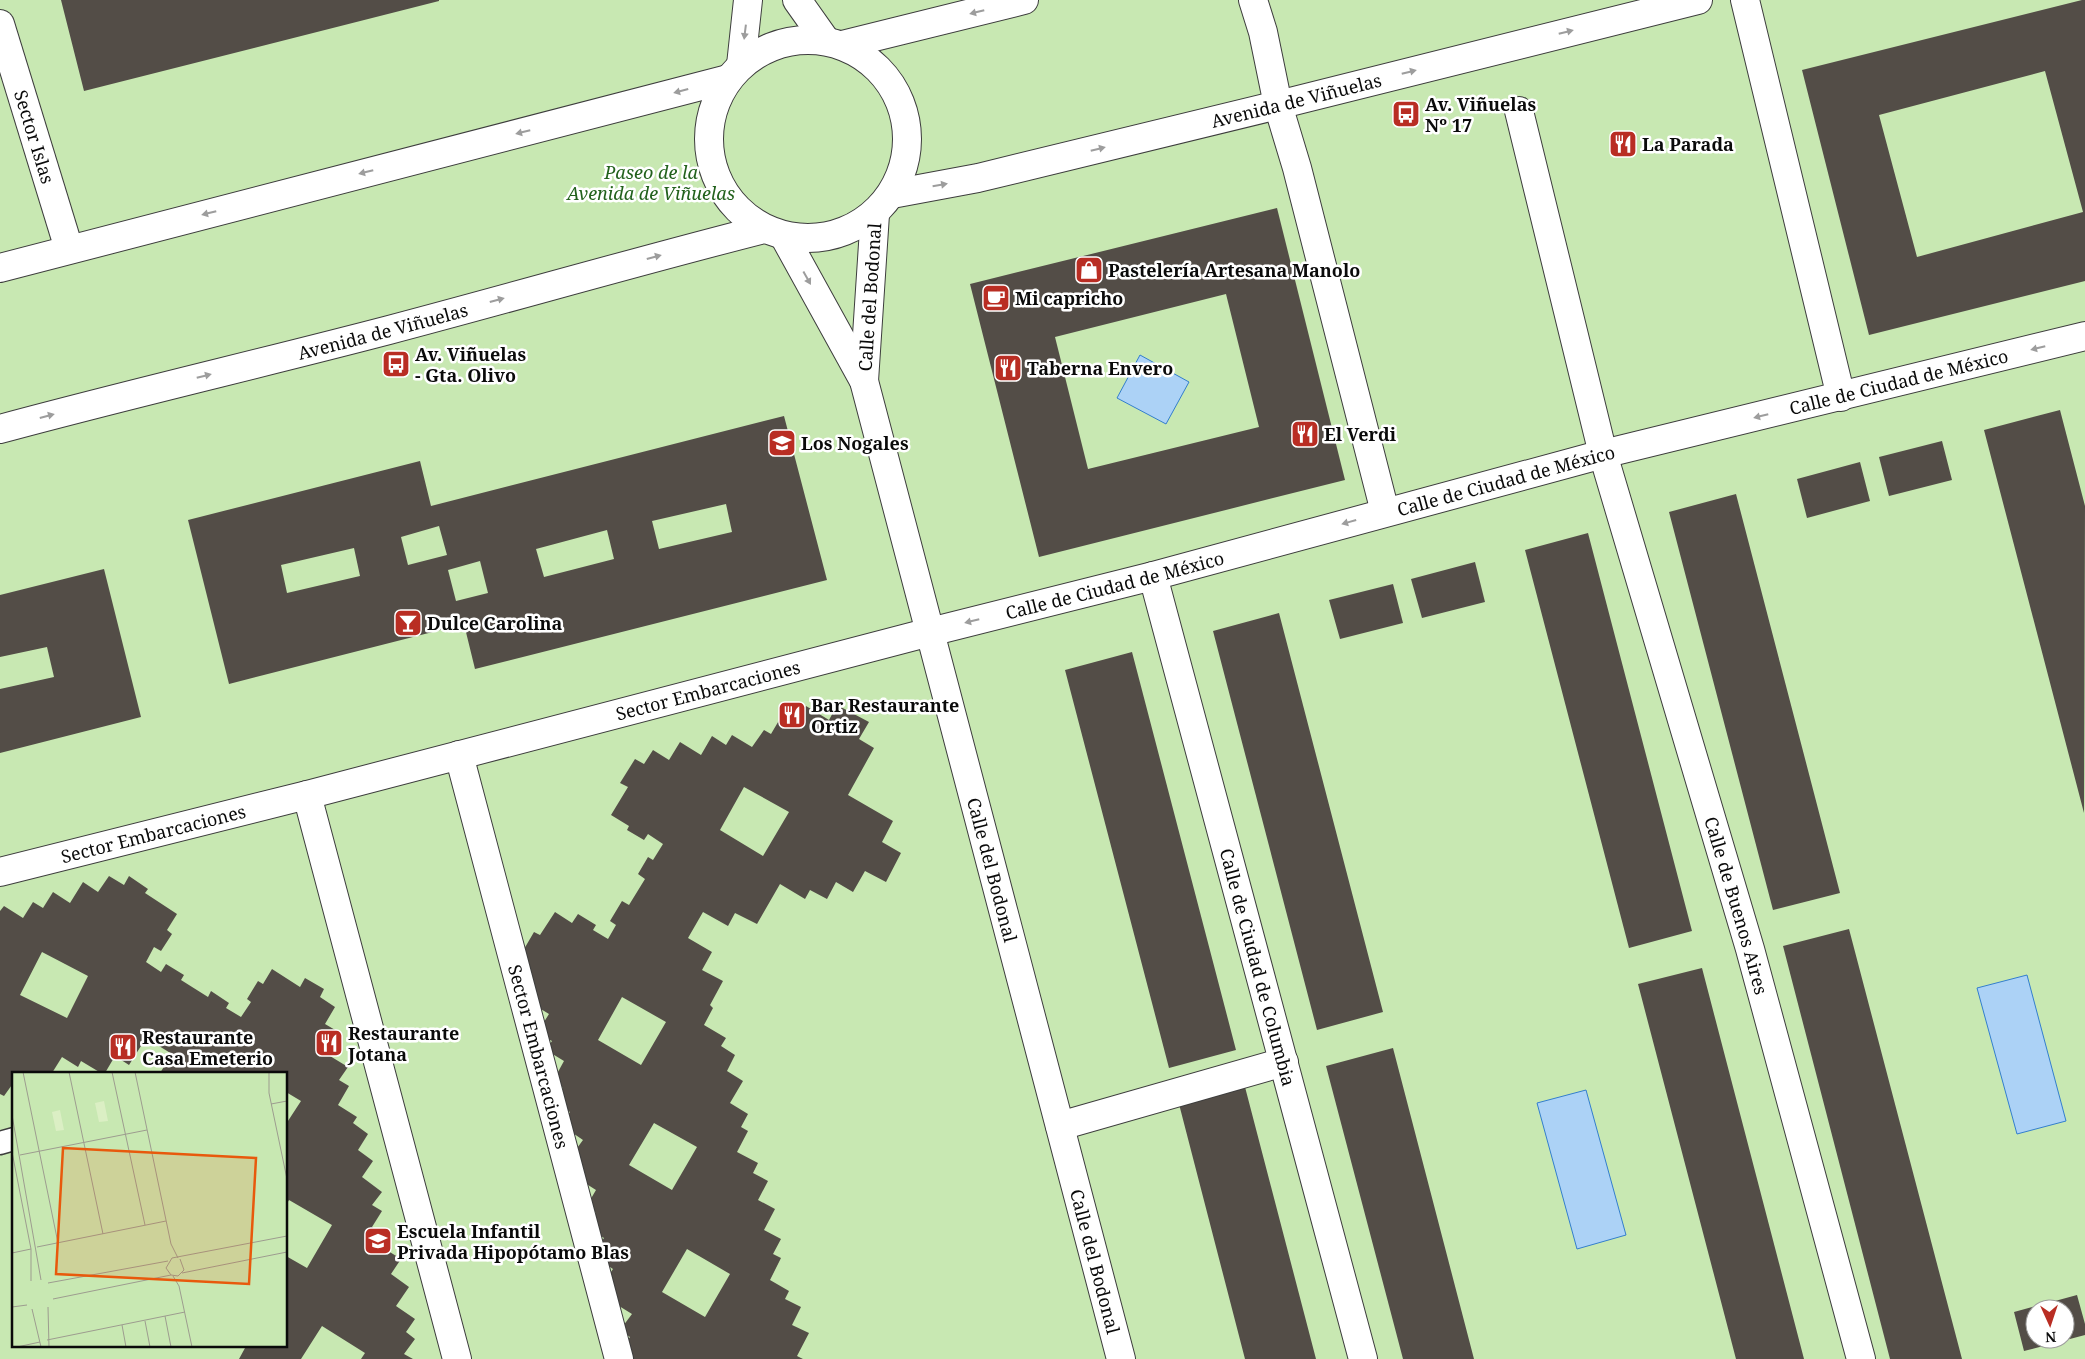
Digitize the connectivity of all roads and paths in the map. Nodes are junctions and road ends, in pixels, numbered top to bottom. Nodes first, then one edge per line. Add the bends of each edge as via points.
1 (748, 0) edge
2 (797, 0) edge
3 (1024, 0) edge
4 (1253, 0) edge
5 (1698, 0) edge
6 (1745, 0) edge
7 (0, 24) edge
8 (834, 43) junction
9 (734, 72) junction
10 (1278, 105) junction
11 (1519, 111) dead end
12 (883, 204) junction
13 (774, 232) junction
14 (68, 249) junction
15 (0, 268) edge
16 (2085, 336) edge
17 (864, 381) junction
18 (1841, 397) junction
19 (0, 429) edge
20 (1603, 454) junction
21 (1385, 512) junction
22 (1154, 576) junction
23 (930, 632) junction
24 (459, 756) junction
25 (307, 795) junction
26 (0, 872) edge
27 (1284, 1062) junction
28 (1060, 1126) junction
29 (457, 1359) edge
30 (619, 1359) edge
31 (1121, 1359) edge
32 (1363, 1359) edge
33 (1861, 1359) edge

1 -> 9 street
2 - 8 street
3 -> 8 street
4 - 10 street
10 -> 5 street, Avenida de Viñuelas
6 - 18 street
7 - 14 street, Sector Islas
8 - 9 street via 796,40 767,48
8 - 12 street via 873,62 892,86 907,123 908,143 903,169
9 - 13 street via 713,106 708,138 713,173 724,193 742,214
9 -> 14 street
12 -> 10 street, Avenida de Viñuelas
10 - 21 street
11 - 20 street, Calle de Buenos Aires
12 - 13 street via 847,230 816,238
12 - 17 street, Calle del Bodonal
13 -> 17 street, Calle del Bodonal
19 -> 13 street, Avenida de Viñuelas via 388,330 653,257
14 - 15 street
16 -> 18 street, Calle de Ciudad de México
17 - 23 street, Calle del Bodonal
18 -> 20 street, Calle de Ciudad de México
20 - 21 street, Calle de Ciudad de México
20 - 33 street, Calle de Buenos Aires via 1750,950
21 -> 22 street, Calle de Ciudad de México
22 -> 23 street, Calle de Ciudad de México
22 - 27 street, Calle de Ciudad de Columbia
23 - 24 street, Sector Embarcaciones
23 - 28 street, Calle del Bodonal
24 - 25 street, Sector Embarcaciones
24 - 30 street, Sector Embarcaciones
25 - 26 street, Sector Embarcaciones
25 - 29 street
27 - 28 street
27 - 32 street, Calle de Ciudad de Columbia
28 - 31 street, Calle del Bodonal

